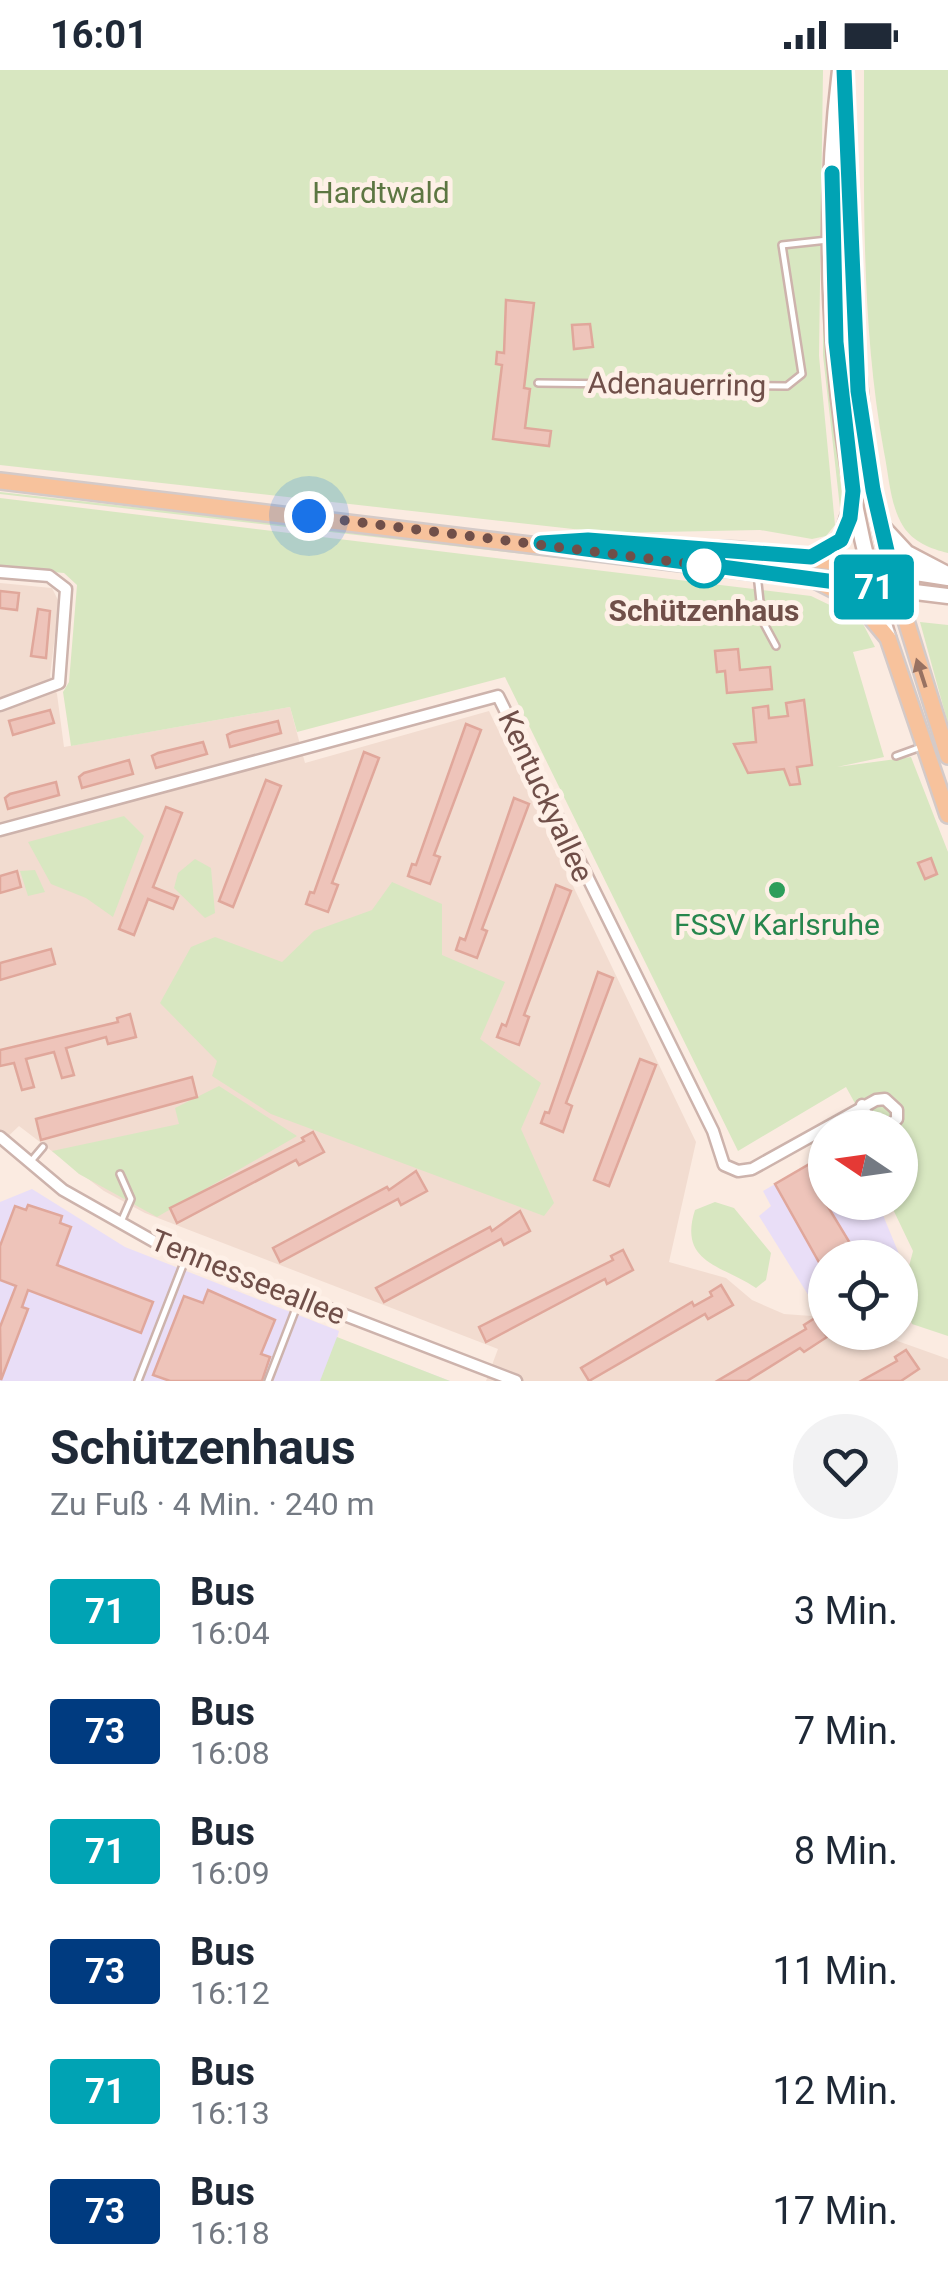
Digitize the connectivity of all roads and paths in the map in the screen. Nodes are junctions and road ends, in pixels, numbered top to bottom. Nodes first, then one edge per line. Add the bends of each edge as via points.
1 (842, 70) edge
2 (832, 238) junction
3 (849, 238) junction
4 (538, 383) dead end
5 (0, 481) edge
6 (853, 491) junction
7 (879, 522) junction
8 (541, 543) junction
9 (811, 557) junction
10 (868, 565) junction
11 (890, 569) junction
12 (0, 572) edge
13 (757, 572) junction
14 (948, 576) edge
15 (813, 579) junction
16 (874, 587) junction
17 (896, 590) junction
18 (948, 596) edge
19 (888, 638) junction
20 (776, 646) dead end
21 (0, 705) edge
22 (924, 746) junction
23 (896, 756) dead end
24 (948, 756) edge
25 (948, 815) edge
26 (0, 830) edge
27 (862, 1105) junction
28 (866, 1110) edge
29 (894, 1110) edge
30 (0, 1137) edge
31 (42, 1147) dead end
32 (29, 1164) junction
33 (120, 1174) dead end
34 (119, 1224) junction
35 (187, 1255) junction
36 (300, 1298) junction
37 (138, 1381) edge
38 (268, 1381) edge
39 (516, 1381) edge

1 - 2 main road via 834,120
1 - 3 main road
2 - 3 lane
2 - 4 lane, Adenauerring via 782,245 802,374 787,386
2 - 6 main road
3 - 7 main road via 858,391
5 - 8 main road
6 - 9 main road via 841,540
6 - 10 main road
7 - 11 main road
7 - 14 main road via 907,553
8 - 9 main road via 588,540
8 - 13 main road
9 - 10 main road
10 - 11 main road
10 - 16 main road
11 - 14 main road
11 - 17 main road
12 - 21 street via 49,576 66,590 59,683
13 - 15 main road
13 - 20 lane via 762,620
15 - 16 main road
15 - 19 main road via 858,602
16 - 17 main road
16 - 19 main road
17 - 18 main road
24 -> 17 main road
19 - 22 main road
22 - 23 lane
22 - 25 main road
26 - 27 street, Kentuckyallee via 498,696 724,1165 752,1169
27 - 28 street
27 - 29 street via 885,1099
30 - 32 street, Tennesseeallee
31 - 32 lane
32 - 34 street, Tennesseeallee
33 - 34 lane via 131,1202
34 - 35 street, Tennesseeallee
35 - 36 street, Tennesseeallee
35 - 37 lane
36 - 38 lane
36 - 39 street, Tennesseeallee

